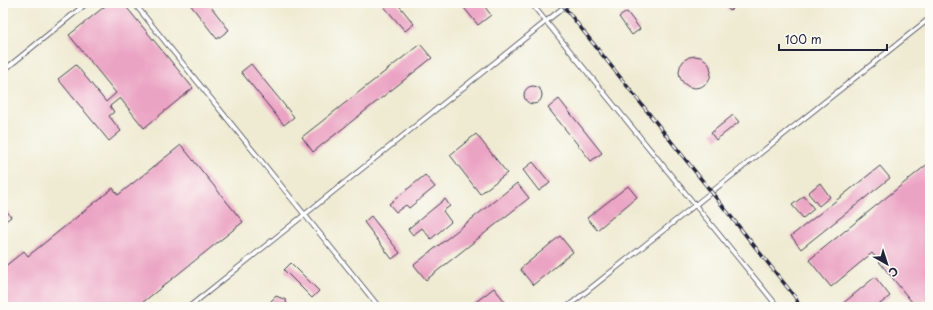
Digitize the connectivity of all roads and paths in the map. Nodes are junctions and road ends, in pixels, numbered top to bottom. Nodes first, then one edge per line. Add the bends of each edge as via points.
1 (87, 3) edge
2 (134, 3) edge
3 (531, 3) edge
4 (569, 3) edge
5 (930, 18) edge
6 (546, 21) junction
7 (3, 71) edge
8 (694, 205) junction
9 (305, 214) junction
10 (189, 307) edge
11 (379, 307) edge
12 (567, 307) edge
13 (778, 307) edge

1 - 7 lane
2 - 9 lane
3 - 6 lane
4 - 6 lane
5 - 8 lane
6 - 8 lane
6 - 9 lane
8 - 12 lane
8 - 13 lane
9 - 10 lane
9 - 11 lane

